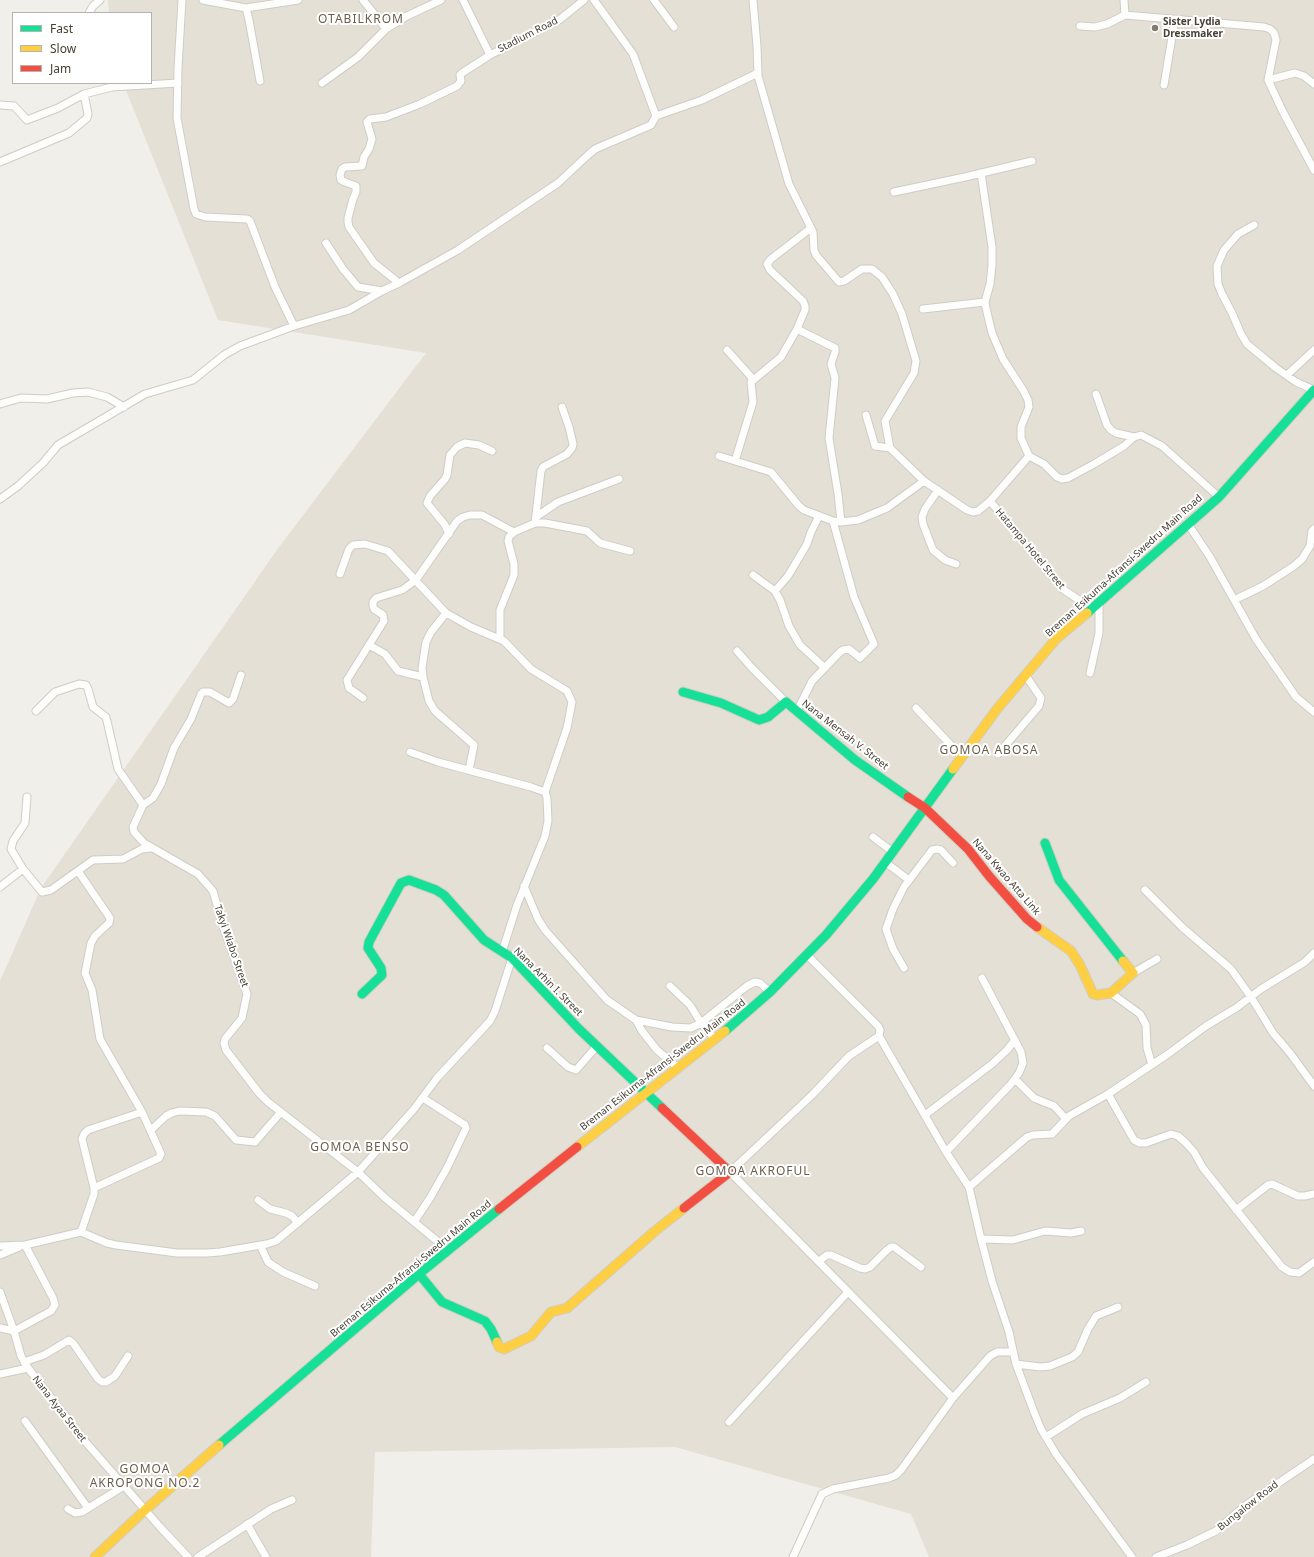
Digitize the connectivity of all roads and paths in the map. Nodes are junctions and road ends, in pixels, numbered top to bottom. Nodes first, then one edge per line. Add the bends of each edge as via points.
1 (100, 0) edge
2 (182, 0) edge
3 (203, 0) edge
4 (298, 0) edge
5 (363, 0) edge
6 (441, 0) edge
7 (463, 0) edge
8 (584, 0) edge
9 (594, 0) edge
10 (654, 0) edge
11 (753, 0) edge
12 (1124, 0) edge
13 (246, 8) junction
14 (90, 12) edge
15 (1126, 15) junction
16 (1175, 20) junction
17 (1080, 26) dead end
18 (674, 27) dead end
19 (386, 29) junction
20 (490, 55) junction
21 (758, 73) junction
22 (1268, 80) junction
23 (260, 81) dead end
24 (178, 83) junction
25 (322, 83) dead end
26 (1314, 84) edge
27 (1164, 85) dead end
28 (84, 94) junction
29 (0, 105) edge
30 (656, 116) junction
31 (1032, 161) dead end
32 (0, 162) edge
33 (1314, 170) edge
34 (981, 173) junction
35 (894, 192) dead end
36 (1254, 225) dead end
37 (811, 228) junction
38 (326, 243) dead end
39 (399, 283) junction
40 (382, 291) junction
41 (985, 302) junction
42 (923, 309) dead end
43 (294, 326) junction
44 (797, 328) junction
45 (727, 350) dead end
46 (1314, 350) edge
47 (1287, 375) junction
48 (753, 379) junction
49 (1314, 390) edge
50 (1096, 394) dead end
51 (0, 404) edge
52 (124, 407) junction
53 (562, 407) dead end
54 (866, 415) dead end
55 (1134, 437) junction
56 (890, 448) junction
57 (492, 451) dead end
58 (719, 456) dead end
59 (1029, 456) junction
60 (735, 460) junction
61 (619, 480) dead end
62 (924, 481) junction
63 (938, 490) junction
64 (1219, 497) junction
65 (0, 499) edge
66 (990, 501) junction
67 (819, 516) junction
68 (536, 520) junction
69 (833, 521) junction
70 (841, 522) junction
71 (1188, 524) junction
72 (1314, 529) edge
73 (514, 532) junction
74 (449, 534) junction
75 (630, 551) dead end
76 (956, 564) dead end
77 (340, 574) dead end
78 (753, 575) dead end
79 (416, 580) junction
80 (775, 591) junction
81 (1234, 600) junction
82 (1099, 602) junction
83 (1091, 608) junction
84 (446, 613) junction
85 (500, 638) junction
86 (369, 645) junction
87 (737, 651) dead end
88 (825, 668) junction
89 (1090, 673) dead end
90 (241, 675) dead end
91 (1026, 676) junction
92 (422, 677) junction
93 (683, 692) dead end
94 (363, 698) dead end
95 (786, 702) junction
96 (916, 708) dead end
97 (36, 711) dead end
98 (797, 711) junction
99 (1314, 712) edge
100 (410, 752) dead end
101 (998, 754) dead end
102 (962, 757) junction
103 (469, 770) junction
104 (545, 792) junction
105 (27, 797) dead end
106 (143, 805) junction
107 (925, 808) junction
108 (873, 837) dead end
109 (1045, 843) dead end
110 (152, 848) junction
111 (893, 852) junction
112 (885, 862) junction
113 (953, 863) dead end
114 (23, 869) junction
115 (78, 871) junction
116 (909, 880) junction
117 (524, 886) junction
118 (0, 887) edge
119 (1145, 890) dead end
120 (502, 952) junction
121 (1314, 953) edge
122 (807, 955) junction
123 (512, 958) junction
124 (1157, 959) dead end
125 (904, 968) dead end
126 (1133, 973) junction
127 (982, 978) dead end
128 (670, 986) dead end
129 (770, 992) junction
130 (1111, 993) junction
131 (362, 994) dead end
132 (1251, 997) junction
133 (636, 1020) junction
134 (701, 1023) junction
135 (879, 1036) junction
136 (716, 1039) junction
137 (1015, 1040) junction
138 (597, 1046) junction
139 (547, 1048) dead end
140 (1152, 1065) junction
141 (676, 1067) junction
142 (1015, 1079) junction
143 (1314, 1086) edge
144 (645, 1092) junction
145 (1108, 1094) junction
146 (423, 1098) junction
147 (142, 1112) junction
148 (280, 1112) junction
149 (925, 1115) junction
150 (1066, 1120) junction
151 (151, 1130) junction
152 (946, 1152) junction
153 (358, 1172) junction
154 (730, 1172) junction
155 (969, 1187) junction
156 (94, 1188) junction
157 (1314, 1194) edge
158 (258, 1200) dead end
159 (1236, 1210) junction
160 (298, 1222) junction
161 (414, 1222) junction
162 (1081, 1231) dead end
163 (80, 1232) junction
164 (981, 1239) junction
165 (25, 1245) junction
166 (260, 1245) junction
167 (0, 1246) edge
168 (448, 1250) junction
169 (0, 1255) edge
170 (819, 1261) junction
171 (1314, 1262) edge
172 (921, 1267) dead end
173 (419, 1274) junction
174 (315, 1286) dead end
175 (0, 1292) edge
176 (848, 1292) junction
177 (1118, 1307) dead end
178 (0, 1328) edge
179 (14, 1331) junction
180 (1013, 1352) junction
181 (128, 1356) dead end
182 (1016, 1364) junction
183 (26, 1365) junction
184 (0, 1374) edge
185 (1146, 1382) dead end
186 (953, 1398) junction
187 (25, 1421) dead end
188 (729, 1422) dead end
189 (1046, 1438) junction
190 (1314, 1459) edge
191 (124, 1486) junction
192 (292, 1500) dead end
193 (88, 1508) junction
194 (68, 1509) dead end
195 (145, 1510) junction
196 (247, 1524) junction
197 (95, 1557) edge
198 (188, 1557) edge
199 (198, 1557) edge
200 (266, 1557) edge
201 (793, 1557) edge
202 (1132, 1557) edge
203 (1156, 1557) edge

1 - 14 street
2 - 24 street
3 - 13 street
4 - 13 street
5 - 19 street
6 - 19 street
7 - 20 street
8 - 20 street, Stadium Road via 559,20
9 - 30 street via 633,54
10 - 18 street
11 - 21 street
12 - 15 street
13 - 23 street
15 - 16 street
15 - 17 street via 1095,27
16 - 22 street via 1270,29 1276,40
16 - 27 street
19 - 25 street via 358,57
20 - 39 street, Stadium Road via 460,75 461,81 457,86 386,117 368,120 372,139 362,166 342,169 341,180 356,186 348,218 349,227 374,264
21 - 30 street via 702,100
21 - 37 street via 789,184
22 - 26 street via 1295,73
22 - 33 street
24 - 28 street via 112,87
24 - 43 street via 177,118 196,214 250,221 275,287
28 - 29 street via 27,120 14,106
28 - 32 street via 87,118 69,133
30 - 39 street via 651,126 596,149 558,184 458,250
31 - 34 street
34 - 35 street
34 - 41 street via 992,247 990,284
36 - 47 street via 1238,234 1224,250 1217,266 1218,284 1247,344
37 - 44 street via 768,264 770,270 804,303 805,310
37 - 56 street via 816,255 837,281 844,281 862,269 872,269 882,277 902,314 916,368 885,421
38 - 40 street via 358,287
39 - 40 street
40 - 43 street via 349,310
41 - 42 street
41 - 59 street via 992,333 1028,400 1029,407 1021,427 1021,438
43 - 52 street via 234,348 193,380 149,392
44 - 48 street via 781,357
44 - 70 street via 835,348 831,364 835,378 829,438
45 - 48 street
46 - 47 street
47 - 49 street
48 - 60 street via 753,402
49 - 64 street, Breman Esikuma-Afransi-Swedru Main Road
50 - 55 street via 1106,425 1116,433
51 - 52 street via 21,398 47,399 88,392 107,397
52 - 65 street via 58,446 18,486
53 - 68 street via 573,444 567,454 543,467 541,471
54 - 56 street via 875,446
55 - 59 street via 1124,446 1068,478 1057,477 1044,464
55 - 64 street via 1141,435 1162,446
56 - 62 street
57 - 74 street via 479,444 465,443 450,455 447,475 427,503
58 - 60 street
59 - 66 street
60 - 67 street via 771,472 799,506
61 - 68 street via 558,502
62 - 63 street
62 - 70 street via 887,508 858,520
63 - 66 street via 972,512 978,511
63 - 76 street via 925,509 923,524 933,550 945,560
64 - 71 street, Breman Esikuma-Afransi-Swedru Main Road
66 - 83 street, Hatampa Hotel Street via 1064,590
67 - 69 street
67 - 80 street via 807,544 788,576
68 - 73 street
68 - 75 street via 587,531 600,543
69 - 70 street
69 - 88 street via 854,597 874,644 860,658 850,650 843,650
71 - 81 street
71 - 82 street, Breman Esikuma-Afransi-Swedru Main Road
72 - 81 street via 1310,546 1302,559 1263,586
73 - 74 street via 477,514 457,521
73 - 85 street via 508,541 514,575 500,610
74 - 79 street
77 - 79 street via 349,549 364,544 388,551
78 - 80 street
79 - 84 street
79 - 86 street via 402,590 379,596 374,602 374,608 383,615 384,621
80 - 88 street via 800,645
81 - 99 street via 1256,639 1296,697
82 - 83 street, Breman Esikuma-Afransi-Swedru Main Road
82 - 89 street via 1099,634
83 - 91 street, Breman Esikuma-Afransi-Swedru Main Road via 1056,639
84 - 85 street via 471,627
84 - 92 street via 426,642
85 - 104 street via 531,669 567,691 572,702 567,728
86 - 92 street via 385,654 398,671
86 - 94 street via 347,680 348,688
87 - 95 street
88 - 98 street via 812,681
90 - 106 street via 233,699 229,703 210,692 201,694 191,719 174,748 161,784 153,798
91 - 101 street via 1041,698 1038,706
91 - 102 street, Breman Esikuma-Afransi-Swedru Main Road via 997,709
92 - 103 street via 429,701 435,711 474,745
93 - 95 street, Nana Mensah V. Street via 721,703 759,720 768,717
95 - 98 street, Nana Mensah V. Street
96 - 102 street
97 - 106 street via 55,692 79,684 86,685 93,707 108,721 118,770
98 - 107 street, Nana Mensah V. Street via 856,760
100 - 103 street
102 - 107 street, Breman Esikuma-Afransi-Swedru Main Road
103 - 104 street
104 - 117 street via 547,829
105 - 114 street via 25,823 13,841 11,849
106 - 110 street via 133,830
107 - 111 street, Breman Esikuma-Afransi-Swedru Main Road
107 - 130 street, Nana Kwao Atta Link via 968,849 1027,919 1071,951 1093,994 1097,996
108 - 111 street
109 - 126 street via 1059,880
110 - 115 street via 142,849 123,859 93,860
110 - 148 street, Takyi Wiabo Street via 198,874 213,891 247,991 243,1014 225,1040 224,1046 259,1093
111 - 112 street, Breman Esikuma-Afransi-Swedru Main Road
112 - 116 street
112 - 122 street, Breman Esikuma-Afransi-Swedru Main Road via 840,920
113 - 116 street via 940,850 934,849
114 - 115 street via 42,892 51,890
114 - 118 street
115 - 147 street via 110,918 109,923 91,943 85,973 92,990 100,1039
116 - 125 street via 886,927 893,949
117 - 120 street
117 - 133 street via 544,930 608,1000
119 - 132 street via 1230,969
120 - 123 street, Nana Arhin I. Street
120 - 131 street, Nana Arhin I. Street via 484,940 440,892 406,880 401,883 369,942 368,948 383,972
121 - 132 street via 1305,962
122 - 129 street, Breman Esikuma-Afransi-Swedru Main Road
122 - 135 street via 875,1022 880,1030
123 - 138 street, Nana Arhin I. Street
123 - 146 street via 494,1015 437,1078
124 - 126 street
126 - 130 street
127 - 137 street
128 - 134 street via 690,1005
129 - 134 street via 755,982
129 - 136 street, Breman Esikuma-Afransi-Swedru Main Road
130 - 140 street via 1140,1014 1146,1025 1146,1048
132 - 140 street
132 - 143 street via 1273,1033
133 - 134 street via 687,1029
133 - 141 street via 657,1050
134 - 136 street
135 - 149 street
135 - 154 street via 849,1056 812,1095
136 - 141 street, Breman Esikuma-Afransi-Swedru Main Road
137 - 142 street via 1023,1058
137 - 149 street via 992,1064
138 - 139 street via 576,1070 568,1067
138 - 144 street, Nana Arhin I. Street
140 - 145 street
141 - 144 street, Breman Esikuma-Afransi-Swedru Main Road
142 - 150 street via 1034,1098 1054,1106
142 - 152 street
144 - 154 street, Nana Arhin I. Street
144 - 168 street, Breman Esikuma-Afransi-Swedru Main Road
145 - 150 street
145 - 159 street via 1134,1140 1146,1143 1171,1134 1178,1136 1194,1152 1203,1168
146 - 153 street
146 - 161 street via 466,1128 447,1168
147 - 151 street
147 - 156 street via 88,1130 84,1134 82,1139
148 - 151 street via 255,1142 236,1140 215,1116 206,1112 179,1111 166,1116
148 - 153 street, Takyi Wiabo Street
149 - 152 street
150 - 155 street via 1052,1134 1026,1137
151 - 156 street via 161,1152 160,1156
152 - 155 street
153 - 160 street
153 - 161 street, Takyi Wiabo Street
154 - 170 street
154 - 173 street via 655,1231 567,1308 551,1312 531,1336 504,1349 499,1347 485,1321 442,1302
155 - 164 street
156 - 163 street via 94,1196
157 - 159 street via 1298,1196 1272,1184
158 - 160 street via 270,1209 292,1216
159 - 171 street via 1282,1267 1290,1272 1299,1273
160 - 166 street via 276,1241
161 - 168 street, Takyi Wiabo Street
162 - 164 street via 1045,1231 1002,1241
163 - 165 street
163 - 166 street via 116,1245 177,1253 207,1253
164 - 180 street
165 - 167 street
165 - 169 street
165 - 179 street via 55,1305 51,1310
166 - 174 street via 268,1262 283,1272
168 - 173 street, Breman Esikuma-Afransi-Swedru Main Road
170 - 172 street via 831,1255 865,1269 894,1247
170 - 176 street
173 - 195 street, Breman Esikuma-Afransi-Swedru Main Road
175 - 179 street, Nana Ayaa Street
176 - 186 street
176 - 188 street
177 - 182 street via 1096,1316 1078,1352 1072,1357 1050,1366
178 - 179 street
179 - 183 street, Nana Ayaa Street
180 - 182 street
180 - 186 street via 997,1352 990,1356
181 - 183 street via 115,1376 106,1382 98,1379 69,1340
182 - 189 street via 1024,1390
183 - 184 street
183 - 191 street, Nana Ayaa Street via 83,1439
185 - 189 street via 1120,1398 1082,1414
186 - 201 street via 896,1475 833,1489 822,1494
187 - 193 street
189 - 202 street
190 - 203 street, Bungalow Road via 1246,1505 1216,1532
191 - 193 street
191 - 195 street, Nana Ayaa Street
192 - 196 street
193 - 194 street via 75,1513
195 - 197 street, Breman Esikuma-Afransi-Swedru Main Road
195 - 198 street, Nana Ayaa Street
196 - 199 street
196 - 200 street

